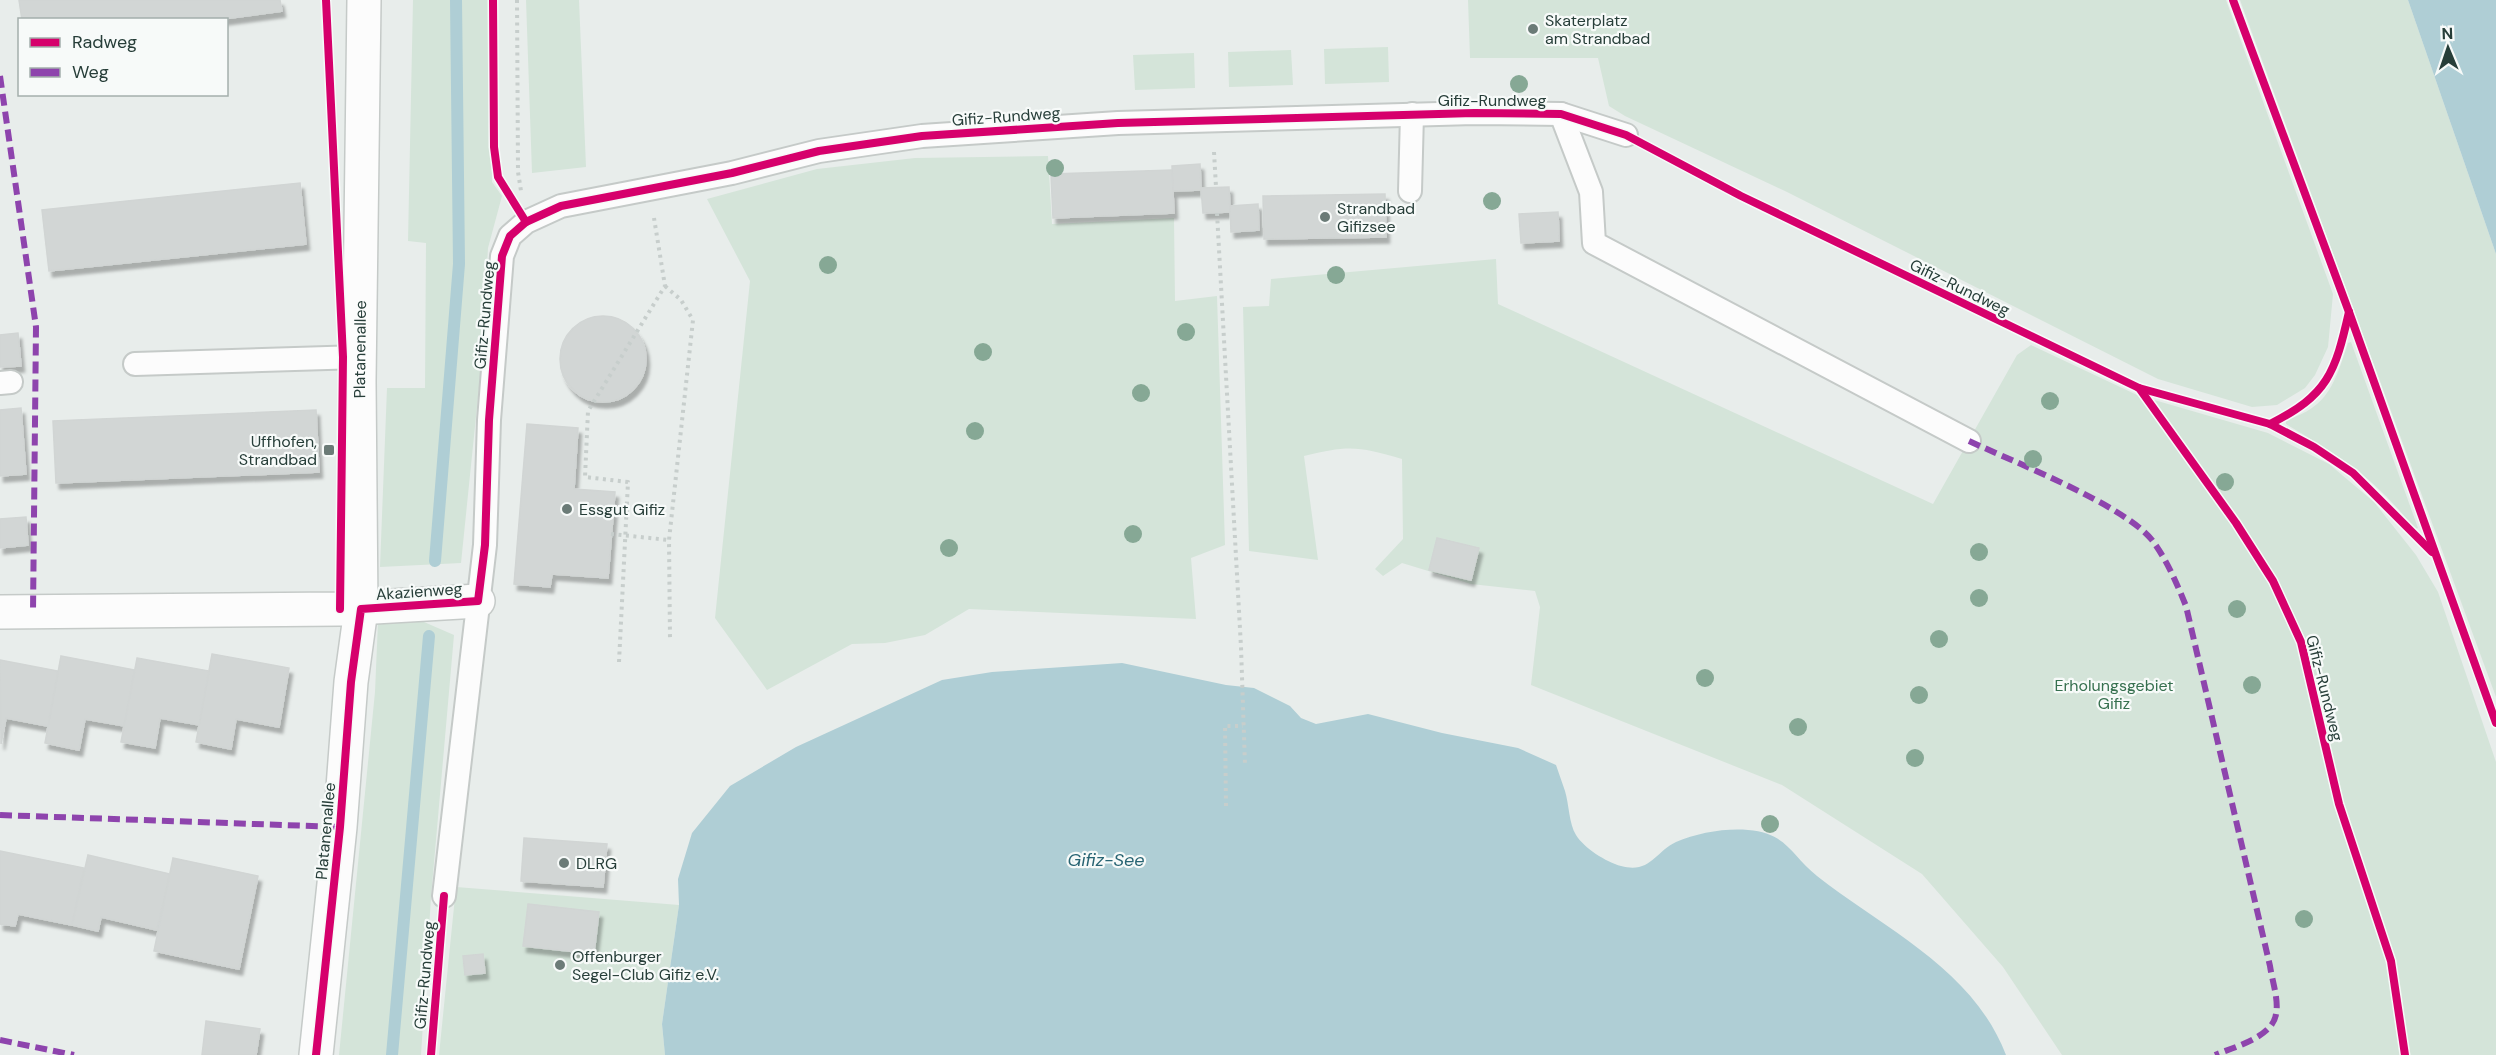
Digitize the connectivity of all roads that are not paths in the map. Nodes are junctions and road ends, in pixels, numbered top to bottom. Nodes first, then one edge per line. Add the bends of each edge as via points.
1 (364, 0) edge
2 (1412, 114) junction
3 (1561, 114) junction
4 (1626, 135) road end
5 (1410, 191) dead end
6 (360, 357) junction
7 (135, 364) dead end
8 (1969, 441) dead end
9 (478, 601) junction
10 (361, 609) junction
11 (0, 612) edge
12 (444, 896) road end
13 (316, 1055) edge

1 - 6 street, Platanenallee
2 - 3 lane, Gifiz-Rundweg
2 - 5 lane
2 - 9 lane, Gifiz-Rundweg via 1118,123 922,136 819,151 732,173 561,206 526,222 510,236 502,256 489,420 485,545
3 - 4 lane, Gifiz-Rundweg
3 - 8 lane via 1591,192 1594,243
6 - 7 lane
6 - 10 street, Platanenallee
9 - 10 street, Akazienweg
9 - 12 lane, Gifiz-Rundweg
10 - 11 street, Akazienweg
10 - 13 street, Platanenallee

